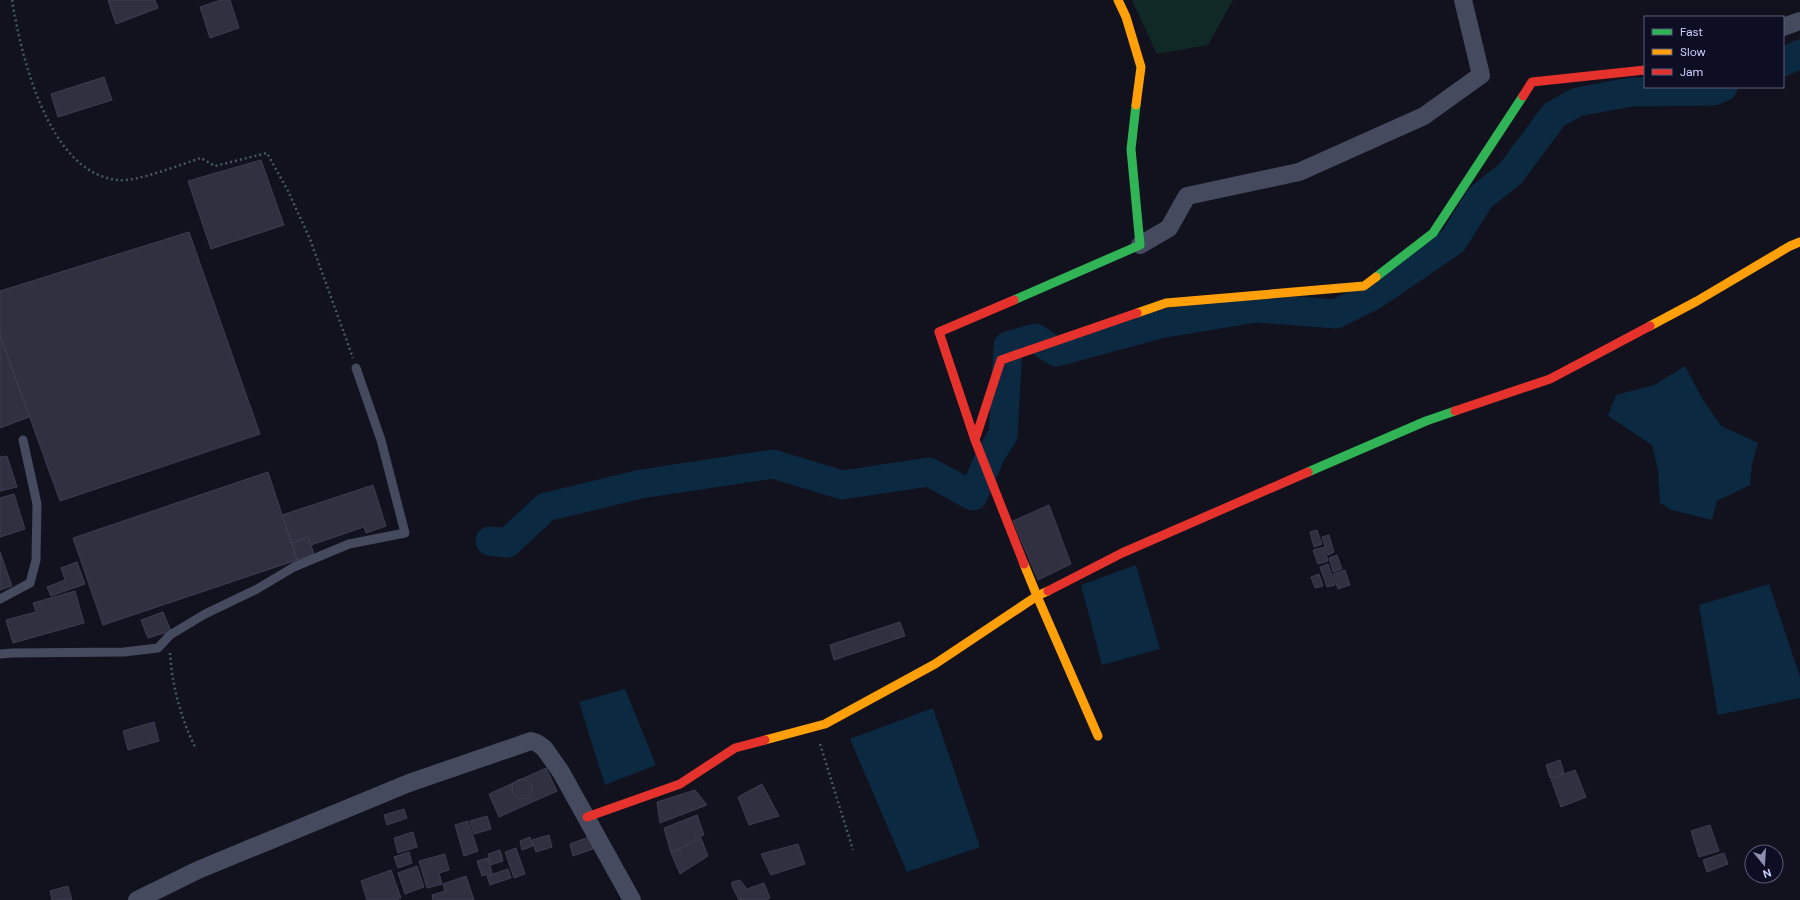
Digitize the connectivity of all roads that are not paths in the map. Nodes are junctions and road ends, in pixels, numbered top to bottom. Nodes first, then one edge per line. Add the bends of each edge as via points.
1 (1118, 0) edge
2 (1462, 0) edge
3 (1800, 21) edge
4 (1784, 27) edge
5 (1644, 70) edge
6 (1800, 242) edge
7 (1140, 245) junction
8 (356, 368) road end
9 (23, 440) dead end
10 (975, 440) junction
11 (1037, 596) junction
12 (0, 599) edge
13 (0, 654) edge
14 (1098, 736) dead end
15 (587, 816) junction
16 (137, 900) edge
17 (632, 900) edge

1 - 7 street via 1141,67 1131,149
2 - 7 street via 1481,75 1424,116 1299,172 1187,196 1169,228
3 - 4 street
5 - 10 street via 1532,82 1433,233 1364,286 1166,303 1001,360
6 - 11 street via 1697,302 1550,379 1426,421 1122,552
7 - 10 street via 939,332
8 - 13 lane via 381,440 405,533 349,544 294,567 257,589 205,614 170,635 158,648 124,652
9 - 12 lane via 36,504 36,560 30,583
10 - 11 street
11 - 14 street
11 - 15 street via 936,664 825,724 735,748 680,784
15 - 16 street via 548,752 531,740 409,783 198,870
15 - 17 street

